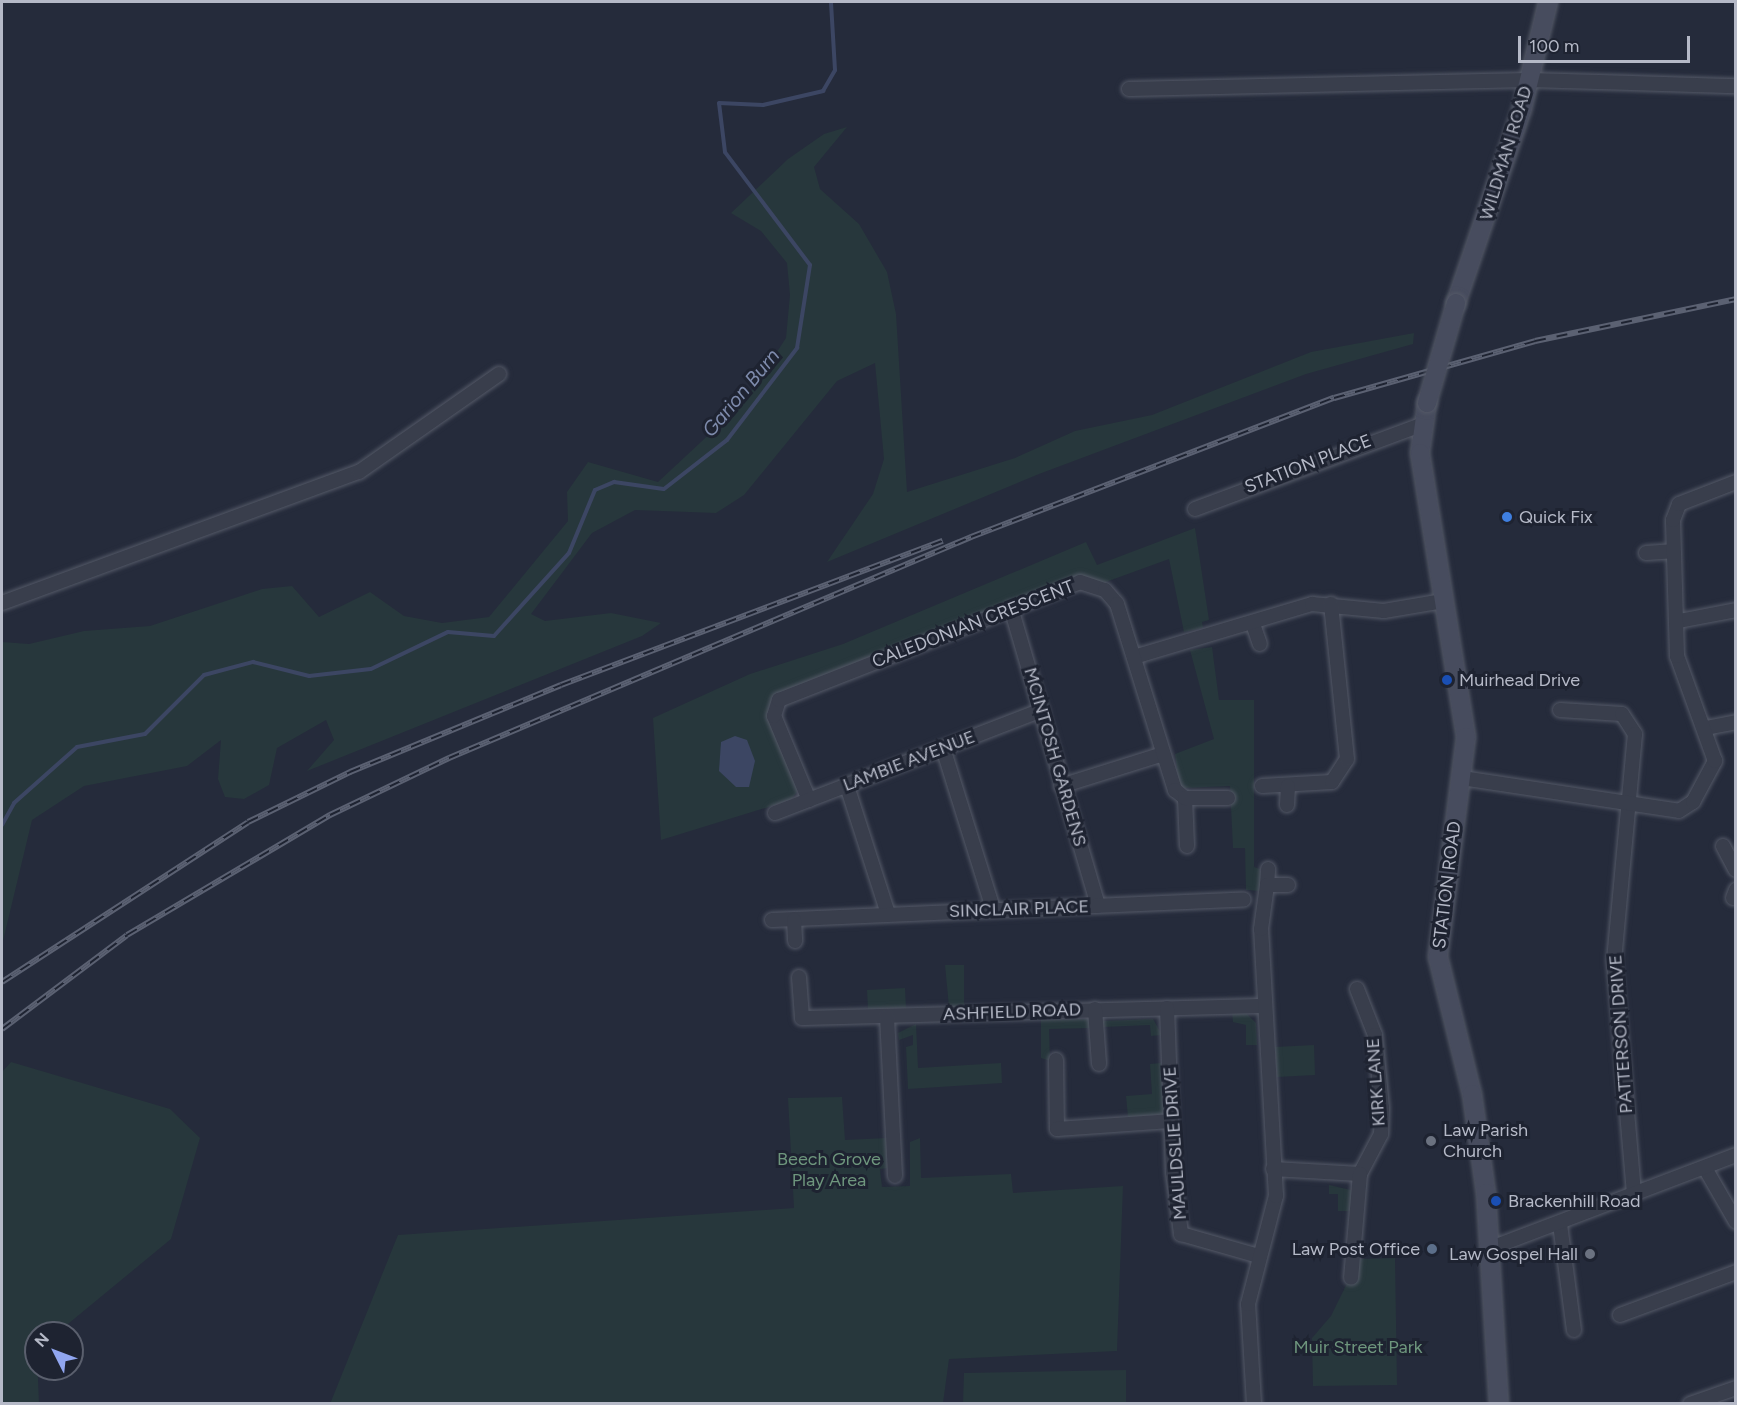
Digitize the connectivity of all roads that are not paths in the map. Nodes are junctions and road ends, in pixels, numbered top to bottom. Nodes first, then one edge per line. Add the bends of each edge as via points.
1 (1548, 2) edge
2 (1529, 80) junction
3 (1736, 86) edge
4 (1129, 89) dead end
5 (499, 374) dead end
6 (1427, 403) joint
7 (1423, 424) junction
8 (1736, 482) edge
9 (1195, 509) dead end
10 (1672, 551) junction
11 (1646, 553) dead end
12 (1443, 601) junction
13 (2, 603) edge
14 (1331, 604) junction
15 (1011, 608) junction
16 (1736, 610) edge
17 (1679, 621) junction
18 (1253, 624) junction
19 (1260, 644) dead end
20 (1134, 657) junction
21 (1042, 710) junction
22 (1560, 710) dead end
23 (1736, 722) edge
24 (1706, 728) junction
25 (943, 748) junction
26 (1163, 754) junction
27 (1462, 778) junction
28 (847, 786) junction
29 (1061, 786) junction
30 (1262, 786) dead end
31 (1288, 786) junction
32 (1185, 798) junction
33 (1228, 798) dead end
34 (809, 800) junction
35 (1630, 805) junction
36 (1287, 806) dead end
37 (775, 813) dead end
38 (1187, 846) dead end
39 (1723, 846) dead end
40 (1268, 869) dead end
41 (1736, 870) edge
42 (1267, 885) junction
43 (1288, 885) dead end
44 (1244, 899) dead end
45 (1098, 906) junction
46 (993, 909) junction
47 (888, 914) junction
48 (772, 920) dead end
49 (794, 920) junction
50 (795, 941) dead end
51 (799, 977) dead end
52 (1357, 988) dead end
53 (1262, 1006) junction
54 (1167, 1008) junction
55 (1095, 1009) junction
56 (887, 1017) junction
57 (1056, 1060) dead end
58 (1099, 1064) dead end
59 (1170, 1121) junction
60 (1736, 1155) edge
61 (1705, 1168) junction
62 (1273, 1169) junction
63 (1360, 1174) junction
64 (895, 1176) dead end
65 (1634, 1192) junction
66 (1736, 1222) edge
67 (1560, 1224) junction
68 (1491, 1248) junction
69 (1258, 1256) junction
70 (1736, 1272) edge
71 (1351, 1278) dead end
72 (1620, 1315) dead end
73 (1574, 1330) dead end
74 (1736, 1388) edge
75 (1254, 1404) edge
76 (1498, 1404) edge
77 (1690, 1404) edge

1 - 2 main road, WILDMAN ROAD
2 - 3 street
2 - 4 street
2 - 6 main road, WILDMAN ROAD, bridge
5 - 13 street via 358,472
6 - 7 main road, STATION ROAD
7 - 9 street, STATION PLACE
7 - 12 main road, STATION ROAD via 1420,453
8 - 10 street via 1679,504
10 - 11 street
10 - 17 street
12 - 14 street via 1384,611
12 - 27 main road, STATION ROAD via 1464,719
14 - 18 street via 1306,605
14 - 31 street via 1347,759 1332,782
15 - 20 street, CALEDONIAN CRESCENT via 1080,582 1097,586 1117,604
15 - 21 street, MCINTOSH GARDENS
15 - 34 street, CALEDONIAN CRESCENT via 779,700 774,716
16 - 17 street
17 - 24 street via 1677,656 1689,699
18 - 19 street
18 - 20 street
20 - 26 street, CALEDONIAN CRESCENT
21 - 25 street, LAMBIE AVENUE
21 - 29 street, MCINTOSH GARDENS
22 - 35 street, PATTERSON DRIVE via 1622,714 1635,734
23 - 24 street
24 - 35 street via 1715,761 1694,802 1679,811
25 - 28 street, LAMBIE AVENUE
25 - 46 street
26 - 29 street
26 - 32 street, CALEDONIAN CRESCENT via 1175,790
27 - 35 street
27 - 68 main road, STATION ROAD via 1438,957 1472,1094
28 - 34 street, LAMBIE AVENUE
28 - 47 street
29 - 45 street, MCINTOSH GARDENS
30 - 31 street
31 - 36 street
32 - 33 street
32 - 38 street
34 - 37 street, LAMBIE AVENUE
35 - 65 street, PATTERSON DRIVE via 1614,960
39 - 41 street
40 - 42 street
42 - 43 street
42 - 53 street via 1260,946
44 - 45 street, SINCLAIR PLACE
45 - 46 street, SINCLAIR PLACE
46 - 47 street, SINCLAIR PLACE
47 - 49 street, SINCLAIR PLACE
48 - 49 street, SINCLAIR PLACE
49 - 50 street
51 - 56 street, ASHFIELD ROAD via 802,1018
52 - 63 street, KIRK LANE via 1375,1035 1382,1108 1381,1134
53 - 54 street, ASHFIELD ROAD
53 - 62 street
54 - 55 street, ASHFIELD ROAD
54 - 59 street, MAULDSLIE DRIVE
55 - 56 street, ASHFIELD ROAD
55 - 58 street
56 - 64 street
57 - 59 street via 1057,1129
59 - 69 street, MAULDSLIE DRIVE via 1181,1234
60 - 61 street
61 - 65 street
61 - 66 street
62 - 63 street
62 - 69 street via 1276,1197
63 - 71 street
65 - 67 street
67 - 68 street
67 - 73 street
68 - 76 main road, STATION ROAD
69 - 75 street via 1248,1304
70 - 72 street
74 - 77 street

